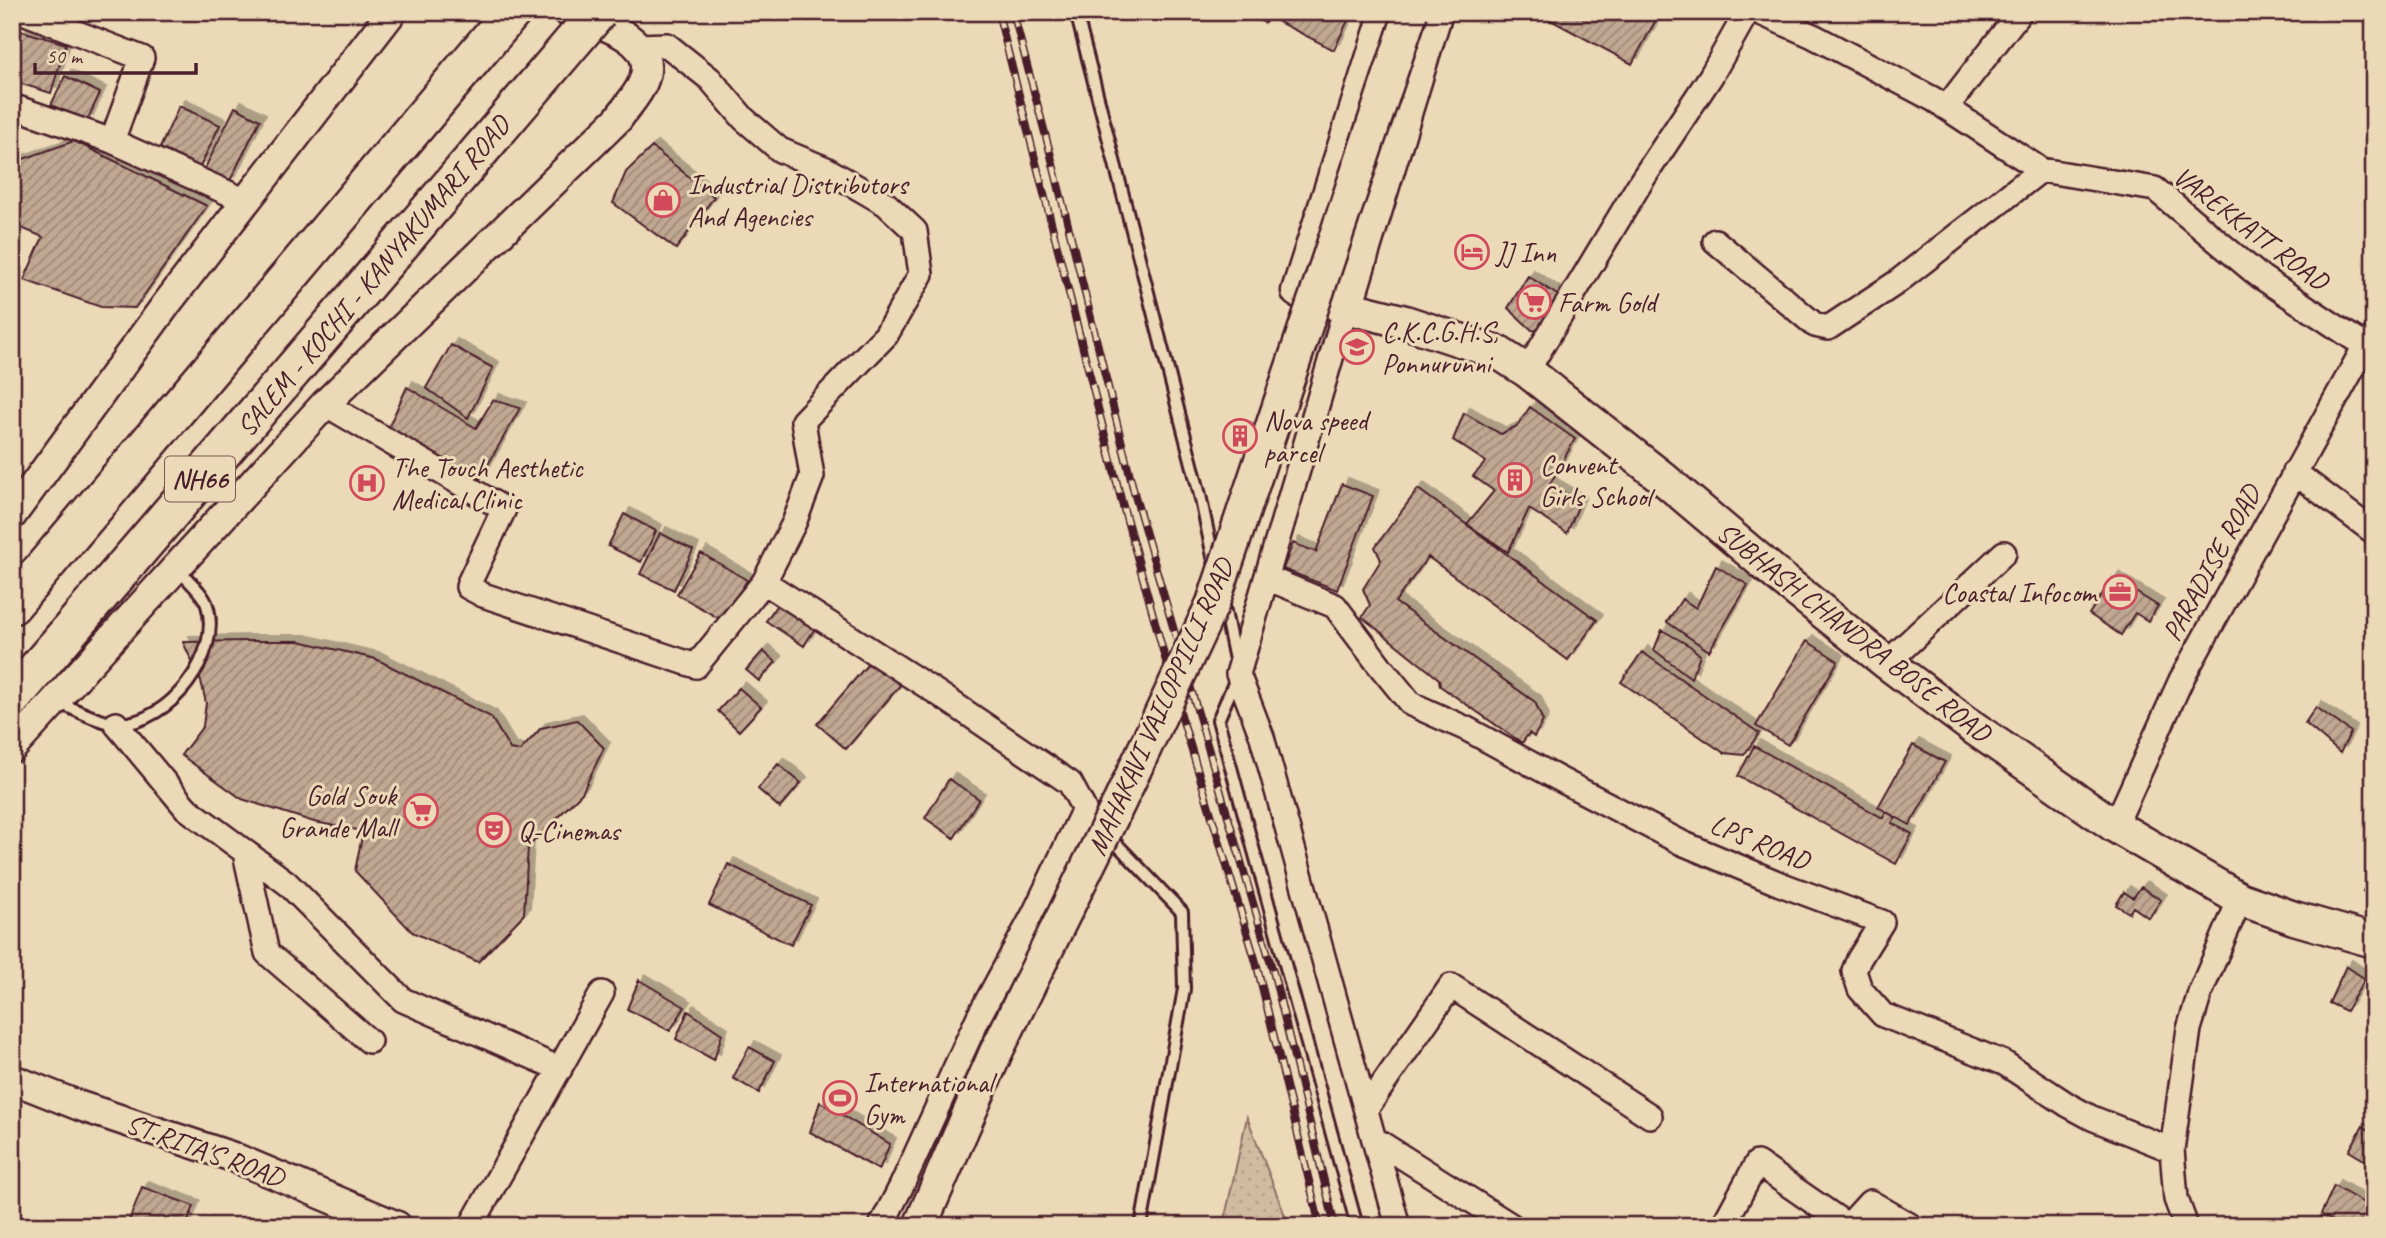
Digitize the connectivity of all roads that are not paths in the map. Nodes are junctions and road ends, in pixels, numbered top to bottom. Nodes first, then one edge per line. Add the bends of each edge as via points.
1 (23, 12) edge
2 (392, 12) edge
3 (512, 12) edge
4 (568, 12) edge
5 (598, 12) edge
6 (1076, 12) edge
7 (1387, 12) edge
8 (1411, 12) edge
9 (1436, 12) edge
10 (1747, 12) edge
11 (1758, 12) edge
12 (2020, 12) edge
13 (639, 46) junction
14 (12, 106) edge
15 (1946, 108) junction
16 (112, 141) junction
17 (2041, 170) junction
18 (246, 201) junction
19 (1715, 241) dead end
20 (1346, 307) junction
21 (2370, 341) edge
22 (1527, 371) junction
23 (325, 404) junction
24 (2294, 472) junction
25 (12, 514) edge
26 (2374, 532) edge
27 (2004, 553) dead end
28 (176, 566) junction
29 (1267, 578) junction
30 (764, 582) junction
31 (12, 605) edge
32 (1887, 663) junction
33 (1238, 674) junction
34 (12, 698) edge
35 (55, 701) junction
36 (116, 724) junction
37 (12, 748) edge
38 (1084, 809) junction
39 (2115, 826) junction
40 (245, 853) junction
41 (2240, 899) junction
42 (2374, 941) edge
43 (602, 993) dead end
44 (369, 1041) dead end
45 (560, 1069) junction
46 (12, 1079) edge
47 (1366, 1109) junction
48 (1650, 1116) dead end
49 (1374, 1139) junction
50 (2172, 1150) junction
51 (397, 1226) edge
52 (471, 1226) edge
53 (881, 1226) edge
54 (920, 1226) edge
55 (1141, 1226) edge
56 (1357, 1226) edge
57 (1398, 1226) edge
58 (1512, 1226) edge
59 (1723, 1226) edge
60 (1848, 1226) edge
61 (1912, 1226) edge
62 (2186, 1226) edge

1 - 16 street via 142,58
2 - 18 street
3 - 31 highway, NH66
4 - 13 street via 615,30
5 - 34 highway, SALEM - KOCHI - KANYAKUMARI ROAD / NH66, bridge
6 - 33 lane via 1197,481
7 - 20 main road, SUBHASH CHANDRA BOSE ROAD via 1298,291
8 - 54 main road, MAHAKAVI VAILOPPILLI ROAD, bridge via 1213,603 996,1052
9 - 20 main road
10 - 22 street
11 - 15 street, VAREKKATT ROAD via 1813,36
12 - 15 street
13 - 23 street via 646,64 643,82 618,119
13 - 30 street via 667,45 710,79 744,119 780,150 826,169 886,204 915,231 921,274 886,335 803,421 811,476 794,523
14 - 16 street
15 - 17 street, VAREKKATT ROAD
16 - 18 street
17 - 19 street via 1896,283 1828,328 1815,325
17 - 21 street, VAREKKATT ROAD via 2155,189 2258,275
18 - 25 street
20 - 22 main road, SUBHASH CHANDRA BOSE ROAD via 1499,353
20 - 29 street
21 - 24 street, PARADISE ROAD
22 - 32 main road, SUBHASH CHANDRA BOSE ROAD
23 - 28 street
23 - 30 street via 505,509 469,583 468,587 483,595 696,666
24 - 26 street
24 - 39 street, PARADISE ROAD via 2181,680
27 - 32 street
28 - 35 street
28 - 36 lane via 207,602 211,628 206,652 193,678 167,703 143,720
29 - 33 street
29 - 50 street, LPS ROAD via 1335,606 1411,704 1682,843 1882,922 1854,971 1860,989 1883,1015 2004,1063 2092,1118
30 - 38 street via 1070,783
32 - 39 main road, SUBHASH CHANDRA BOSE ROAD
33 - 47 street via 1262,737
33 - 56 lane via 1218,720
35 - 36 lane
35 - 37 street
36 - 40 street via 186,808
38 - 53 street via 978,1018
38 - 55 lane via 1182,912 1184,989
39 - 41 main road, SUBHASH CHANDRA BOSE ROAD
40 - 44 street via 267,953
40 - 45 street via 288,883 403,1000
41 - 42 main road, SUBHASH CHANDRA BOSE ROAD
41 - 50 street via 2189,1029
43 - 45 street
45 - 52 street
46 - 51 street, ST.RITA'S ROAD via 233,1157
47 - 48 street via 1451,986
47 - 49 street
49 - 57 street
49 - 58 street
50 - 62 street via 2176,1199
59 - 60 street via 1757,1163
60 - 61 street via 1870,1202

